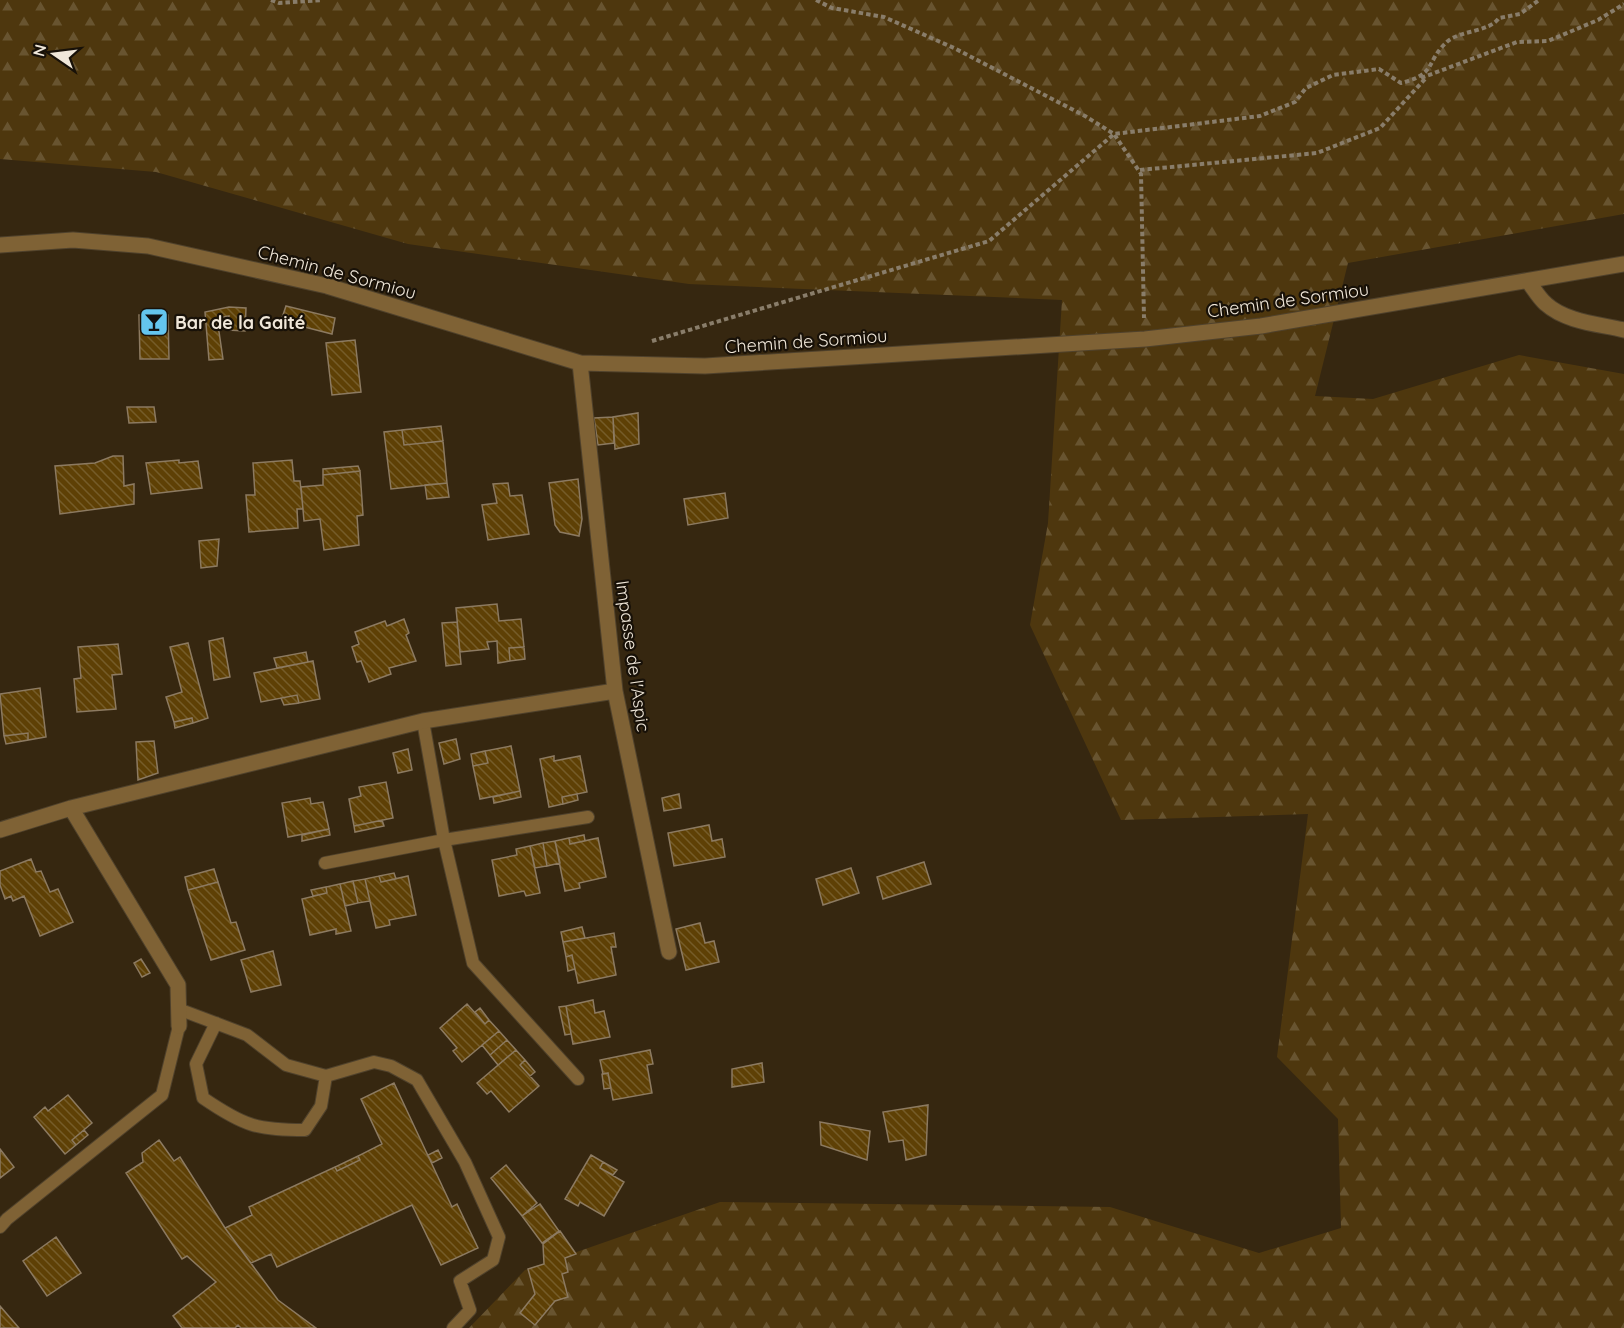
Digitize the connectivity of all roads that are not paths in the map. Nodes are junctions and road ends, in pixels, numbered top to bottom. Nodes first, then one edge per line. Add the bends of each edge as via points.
1 (0, 245) edge
2 (1624, 264) edge
3 (1528, 281) junction
4 (1624, 330) edge
5 (580, 363) junction
6 (615, 691) junction
7 (423, 721) junction
8 (71, 808) junction
9 (588, 818) dead end
10 (0, 830) edge
11 (444, 840) junction
12 (325, 863) dead end
13 (669, 952) dead end
14 (180, 1018) junction
15 (216, 1023) junction
16 (326, 1076) junction
17 (578, 1079) dead end
18 (0, 1227) edge
19 (453, 1328) edge

1 - 5 street, Chemin de Sormiou via 73,240 121,242 178,252 327,286
2 - 3 street, Chemin de Sormiou
3 - 4 street via 1546,304 1558,312
3 - 5 street, Chemin de Sormiou via 1261,326 1145,339 705,366
5 - 6 street, Impasse de l'Aspic
6 - 7 street
6 - 13 street, Impasse de l'Aspic
7 - 8 street
7 - 11 lane
8 - 10 street
8 - 14 street via 178,985
9 - 11 lane
11 - 12 lane
11 - 17 lane via 473,963
14 - 15 lane
14 - 18 lane via 162,1095
15 - 16 lane via 247,1035 286,1065
15 - 16 lane via 196,1064 203,1098 231,1117 265,1131 306,1130 321,1106
16 - 19 lane via 374,1062 417,1080 465,1162 500,1237 493,1260 460,1281 470,1310

